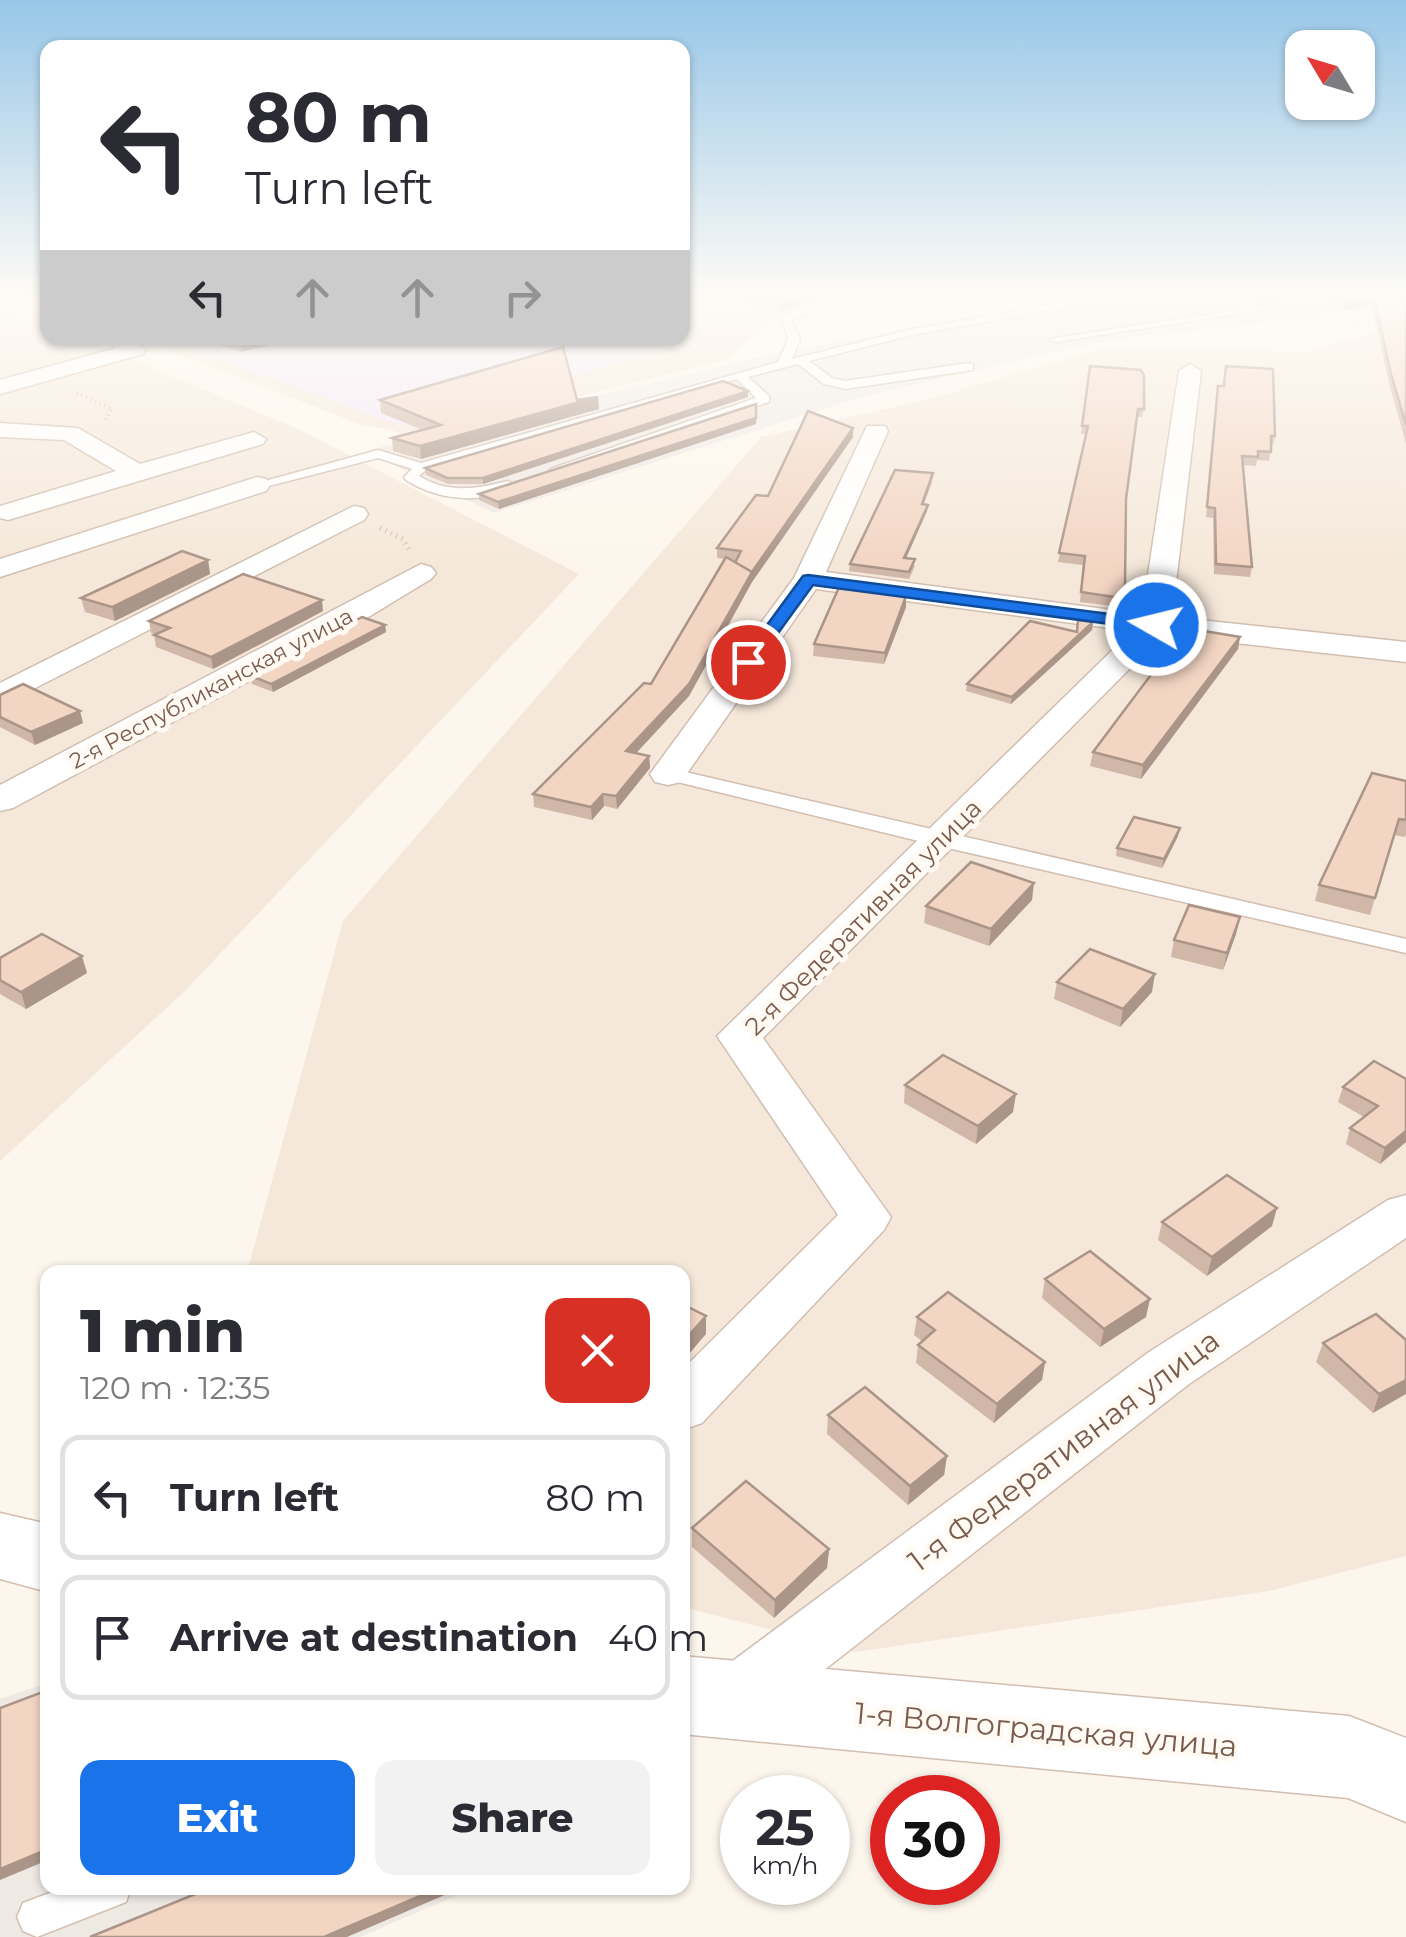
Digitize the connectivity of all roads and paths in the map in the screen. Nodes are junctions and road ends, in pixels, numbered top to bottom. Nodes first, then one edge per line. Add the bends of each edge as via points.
1 (703, 386) edge
2 (750, 386) edge
3 (1188, 386) edge
4 (0, 430) edge
5 (876, 431) dead end
6 (254, 439) dead end
7 (421, 467) junction
8 (137, 472) junction
9 (542, 474) edge
10 (524, 480) edge
11 (257, 485) joint
12 (8, 512) dead end
13 (354, 514) dead end
14 (0, 568) edge
15 (421, 573) dead end
16 (808, 579) junction
17 (1156, 625) junction
18 (1406, 652) edge
19 (0, 696) edge
20 (668, 774) joint
21 (0, 800) edge
22 (939, 840) junction
23 (1406, 946) edge
24 (1406, 1213) edge
25 (690, 1399) edge
26 (0, 1546) edge
27 (40, 1556) edge
28 (706, 1698) edge
29 (1406, 1780) edge
30 (94, 1895) edge
31 (37, 1918) dead end

1 - 7 lane
2 - 9 lane via 765,400
3 - 17 street
4 - 8 street via 69,433
5 - 16 street
6 - 8 street
7 - 10 lane via 411,477 454,495
7 - 11 lane via 378,454
8 - 12 street
11 - 14 street
13 - 19 street
15 - 21 street, 2-я Республиканская улица
16 - 17 street
16 - 20 street
17 - 18 street
17 - 22 street, 2-я Федеративная улица
20 - 22 lane
22 - 23 lane
22 - 25 street, 2-я Федеративная улица via 739,1036 866,1218
24 - 28 street, 1-я Федеративная улица via 1169,1368
26 - 27 street
28 - 29 street, 1-я Волгоградская улица via 1349,1757
30 - 31 lane

